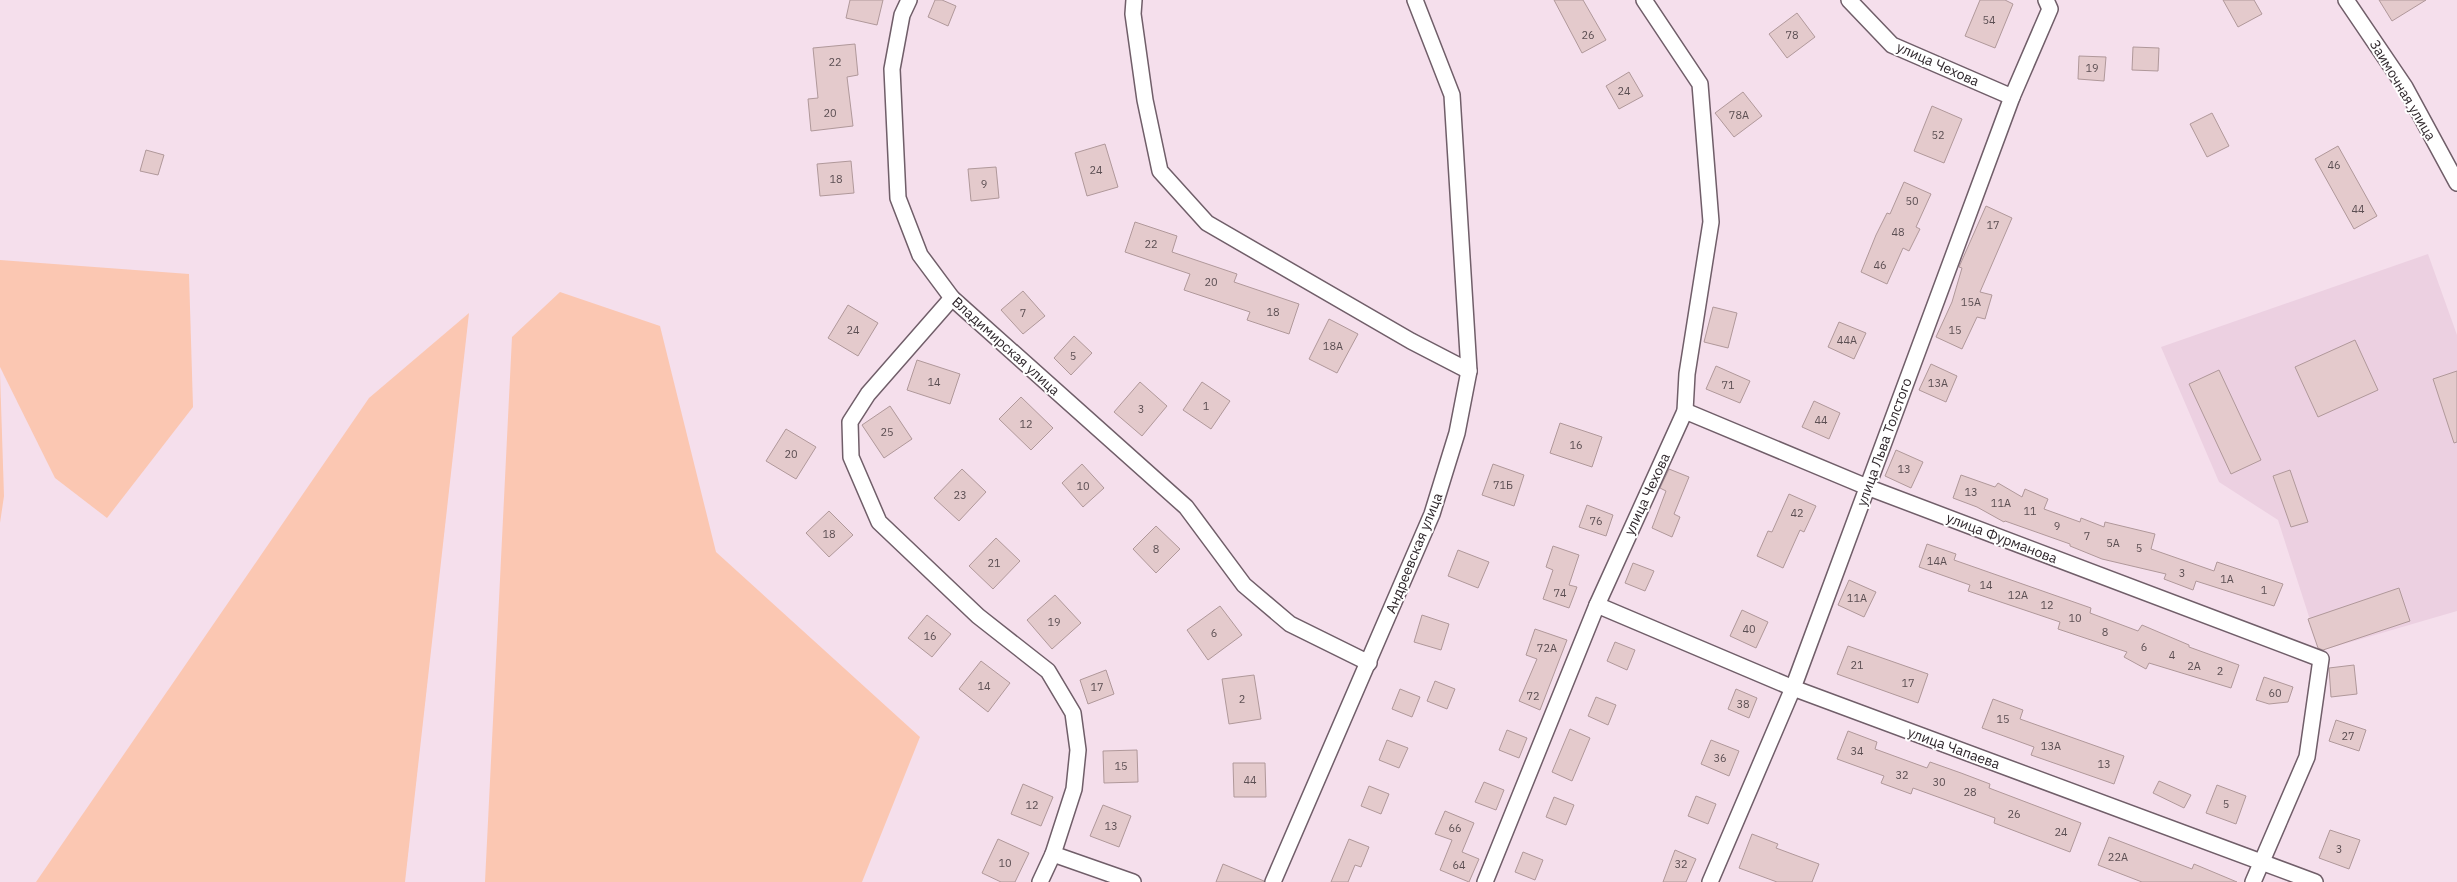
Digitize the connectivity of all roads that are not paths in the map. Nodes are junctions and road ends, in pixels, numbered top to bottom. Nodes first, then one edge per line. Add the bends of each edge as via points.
1 (909, 0) edge
2 (1134, 0) edge
3 (1415, 0) edge
4 (1644, 0) edge
5 (1849, 0) edge
6 (2046, 0) edge
7 (2346, 0) edge
8 (2012, 97) junction
9 (2457, 182) edge
10 (952, 298) junction
11 (1469, 371) junction
12 (1685, 412) junction
13 (1867, 487) junction
14 (1596, 605) junction
15 (1369, 663) junction
16 (1793, 688) junction
17 (1053, 854) junction
18 (2261, 861) junction
19 (1040, 882) edge
20 (1133, 882) edge
21 (1273, 882) edge
22 (1485, 882) edge
23 (1710, 882) edge
24 (2253, 882) edge
25 (2315, 882) edge

1 - 10 street, Владимирская улица via 902,15 892,69 898,198 920,255
2 - 11 street via 1133,14 1145,100 1160,171 1208,223 1411,341
3 - 11 street, Андреевская улица via 1452,95
4 - 12 street, улица Чехова via 1700,84 1711,222 1687,374
5 - 8 street, улица Чехова via 1892,44
6 - 8 street, улица Льва Толстого via 2050,9
7 - 9 street, Заимочная улица via 2405,87
8 - 13 street, улица Льва Толстого
10 - 15 street, Владимирская улица via 1186,507 1244,585 1290,624
10 - 17 street via 868,394 850,422 851,457 879,522 978,616 1048,671 1073,713 1078,750 1074,789
11 - 15 street, Андреевская улица via 1457,432 1432,514
12 - 13 street, улица Фурманова
12 - 14 street, улица Чехова
13 - 16 street, улица Льва Толстого
13 - 18 street, улица Фурманова via 2321,659 2307,757
14 - 16 street, улица Чапаева
14 - 22 street, улица Чехова
15 - 21 street, Андреевская улица
16 - 18 street, улица Чапаева
16 - 23 street, улица Льва Толстого
17 - 19 street
17 - 20 street
18 - 24 street
18 - 25 street, улица Чапаева

